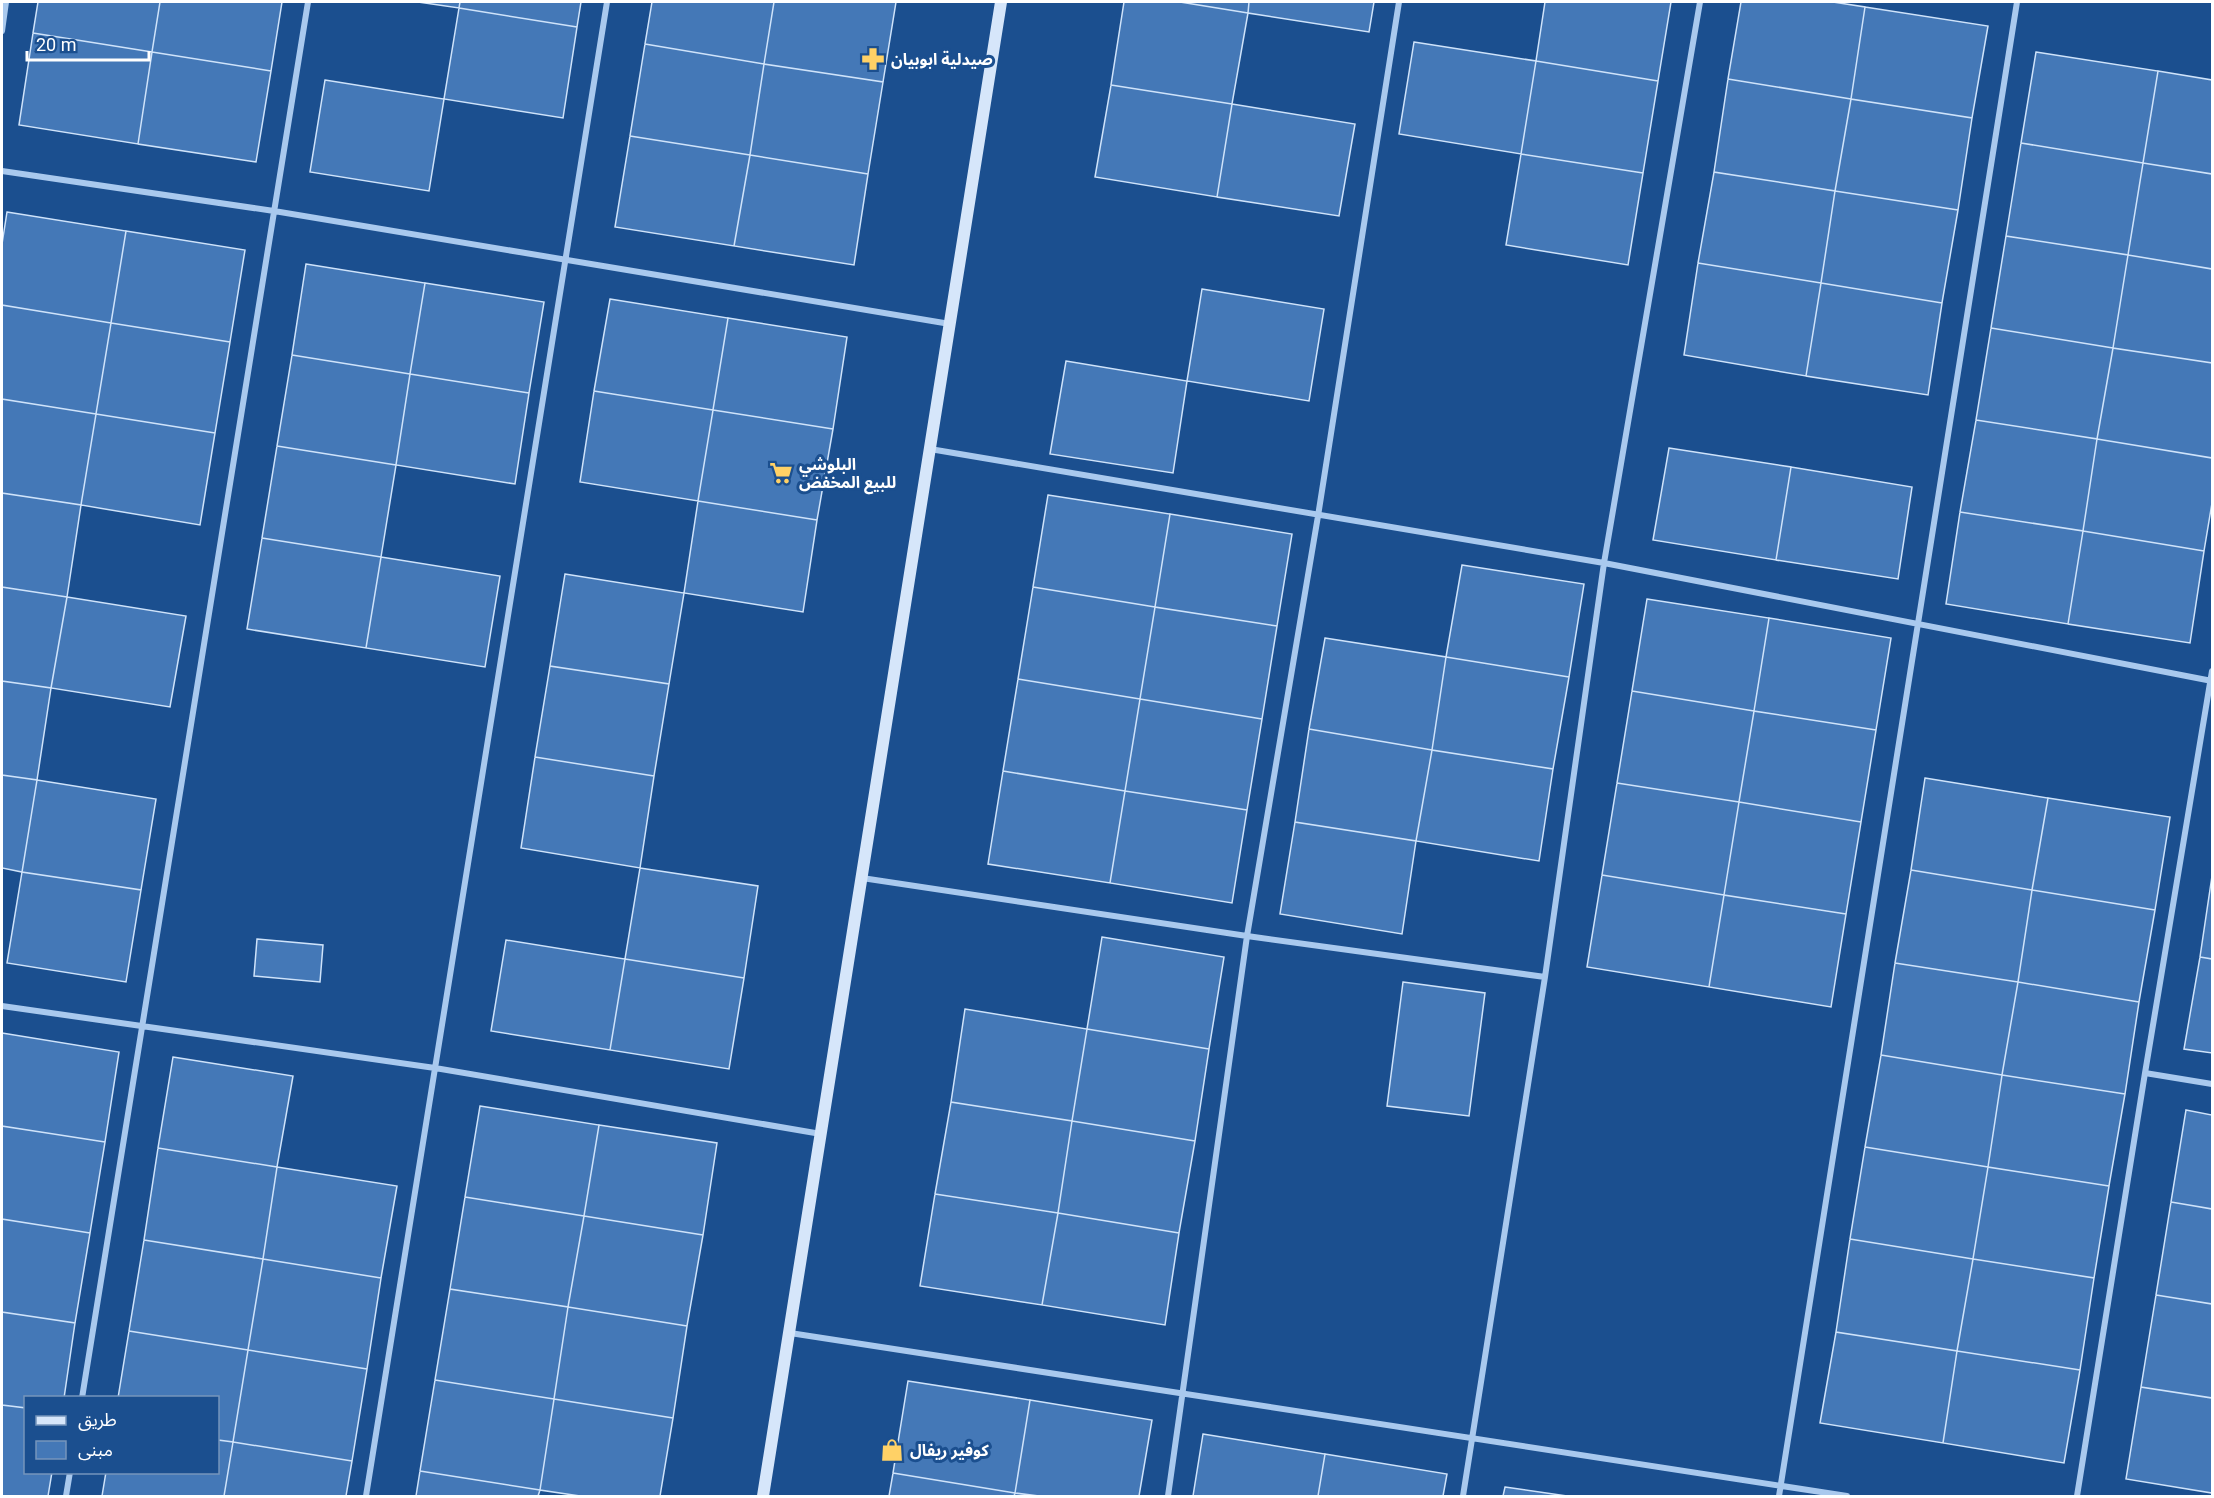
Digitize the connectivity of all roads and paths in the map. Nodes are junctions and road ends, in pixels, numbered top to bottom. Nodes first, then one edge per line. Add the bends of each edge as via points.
1 (6, 2) edge
2 (308, 2) edge
3 (607, 2) edge
4 (1001, 2) edge
5 (1399, 2) edge
6 (1700, 2) edge
7 (2017, 2) edge
8 (2, 31) edge
9 (2, 171) edge
10 (274, 211) junction
11 (566, 258) junction
12 (950, 324) junction
13 (930, 449) junction
14 (1318, 516) junction
15 (1604, 563) junction
16 (1918, 624) junction
17 (2212, 671) edge
18 (2212, 681) edge
19 (862, 878) junction
20 (1247, 936) junction
21 (1545, 977) junction
22 (2, 1006) edge
23 (143, 1025) junction
24 (435, 1068) junction
25 (2145, 1073) junction
26 (2212, 1084) edge
27 (821, 1134) junction
28 (790, 1333) junction
29 (1184, 1394) junction
30 (82, 1396) edge
31 (1472, 1438) junction
32 (70, 1474) edge
33 (1781, 1486) junction
34 (66, 1497) edge
35 (366, 1497) edge
36 (764, 1497) edge
37 (1168, 1497) edge
38 (1463, 1497) edge
39 (1779, 1497) edge
40 (1847, 1497) edge
41 (2078, 1497) edge

1 - 8 street
2 - 10 street
3 - 11 street
4 - 12 street
5 - 14 street
6 - 15 street
7 - 16 street
9 - 10 street
10 - 11 street
10 - 23 street
11 - 12 street
11 - 24 street
12 - 13 street
13 - 14 street
13 - 19 street
14 - 15 street
14 - 20 street
15 - 16 street
15 - 21 street
16 - 18 street
16 - 33 street
17 - 18 street
18 - 25 street
19 - 20 street
19 - 27 street
20 - 21 street
20 - 29 street
21 - 31 street
22 - 23 street
23 - 24 street
23 - 30 street
24 - 27 street
24 - 35 street
25 - 26 street
25 - 41 street
27 - 28 street
28 - 29 street
28 - 36 street
29 - 31 street
29 - 37 street
31 - 33 street
31 - 38 street
32 - 34 street
33 - 39 street
33 - 40 street

